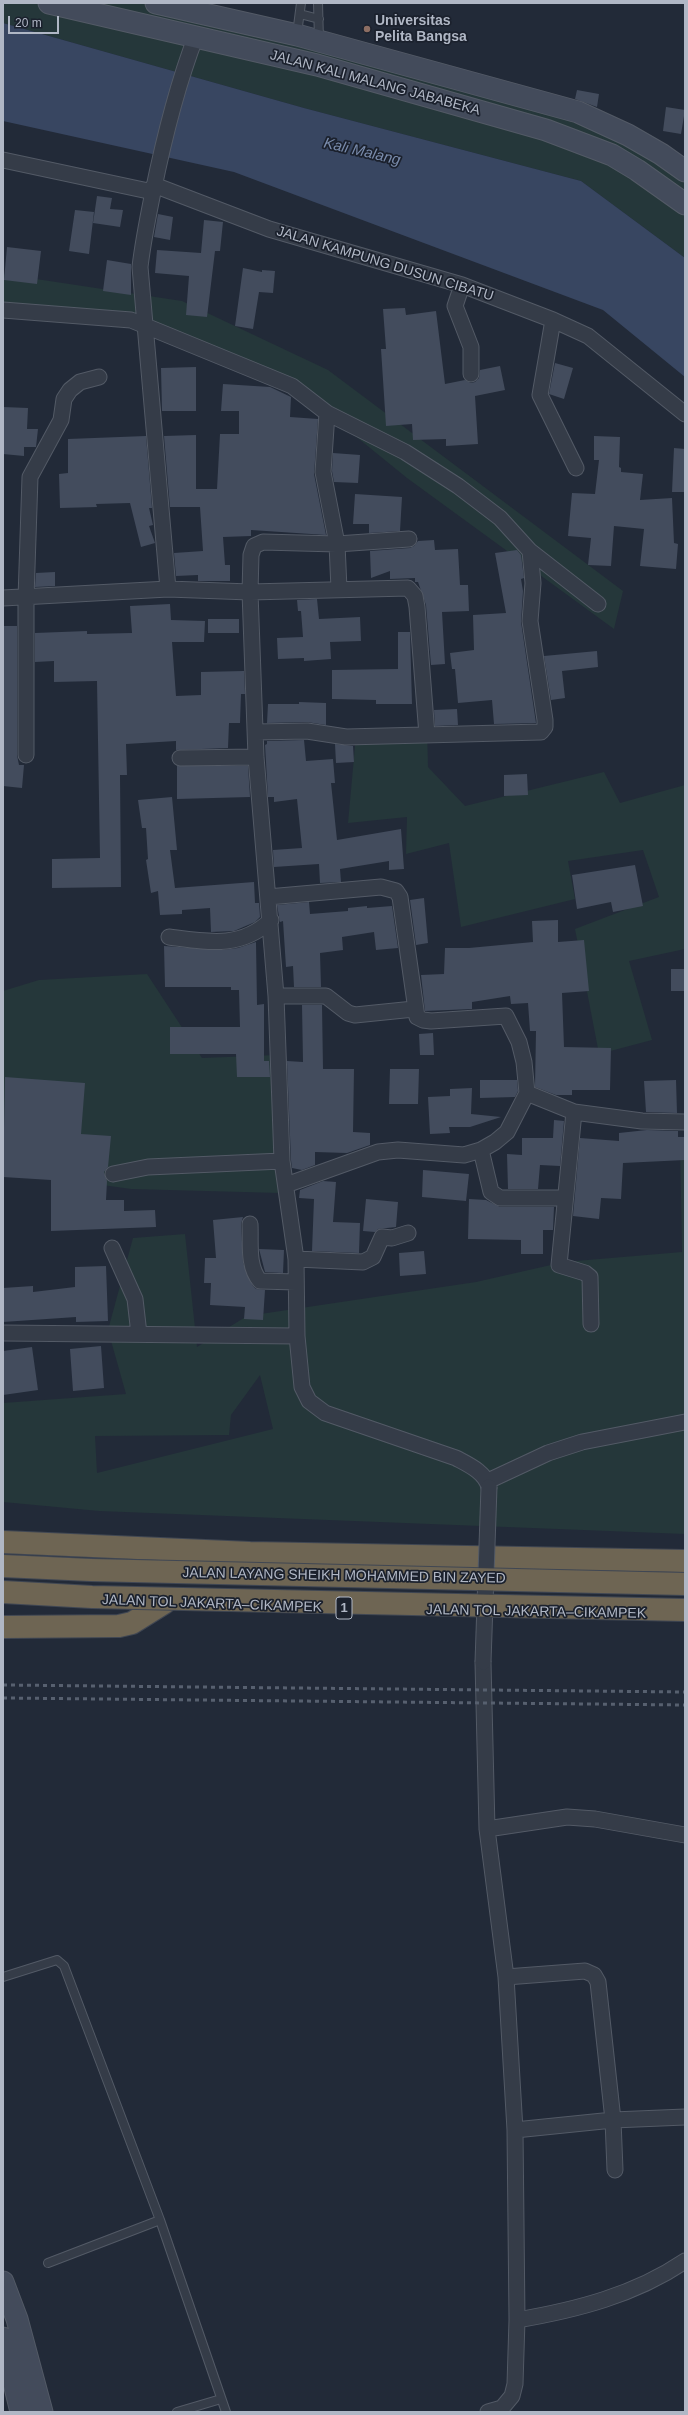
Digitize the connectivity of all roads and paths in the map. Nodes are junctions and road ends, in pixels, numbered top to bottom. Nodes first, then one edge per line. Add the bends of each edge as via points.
1 (49, 3) edge
2 (156, 3) edge
3 (301, 3) edge
4 (318, 3) edge
5 (206, 9) edge
6 (300, 14) junction
7 (319, 19) junction
8 (297, 35) junction
9 (196, 36) junction
10 (319, 41) junction
11 (481, 84) junction
12 (474, 109) junction
13 (3, 160) edge
14 (685, 171) edge
15 (154, 188) junction
16 (685, 204) edge
17 (462, 285) junction
18 (3, 310) edge
19 (553, 320) junction
20 (147, 328) junction
21 (471, 374) dead end
22 (99, 376) dead end
23 (327, 414) junction
24 (685, 414) edge
25 (576, 468) dead end
26 (409, 539) dead end
27 (337, 544) junction
28 (530, 551) junction
29 (168, 589) junction
30 (339, 589) junction
31 (250, 592) junction
32 (3, 598) edge
33 (26, 598) junction
34 (598, 604) dead end
35 (256, 732) junction
36 (427, 735) junction
37 (26, 755) dead end
38 (256, 757) junction
39 (180, 758) dead end
40 (268, 897) junction
41 (271, 920) junction
42 (169, 937) dead end
43 (276, 996) junction
44 (414, 1009) junction
45 (527, 1094) junction
46 (574, 1112) junction
47 (685, 1122) edge
48 (481, 1150) junction
49 (282, 1161) junction
50 (113, 1174) dead end
51 (286, 1184) junction
52 (564, 1198) junction
53 (250, 1224) dead end
54 (408, 1233) dead end
55 (112, 1248) dead end
56 (296, 1259) junction
57 (296, 1282) junction
58 (591, 1324) dead end
59 (3, 1333) edge
60 (139, 1334) junction
61 (297, 1336) junction
62 (685, 1422) edge
63 (488, 1484) junction
64 (3, 1528) edge
65 (3, 1542) edge
66 (250, 1553) junction
67 (685, 1561) edge
68 (3, 1566) edge
69 (685, 1584) edge
70 (3, 1592) edge
71 (3, 1595) edge
72 (164, 1604) junction
73 (685, 1610) edge
74 (685, 1615) edge
75 (3, 1627) edge
76 (487, 1829) junction
77 (685, 1835) edge
78 (3, 1977) edge
79 (506, 1977) junction
80 (685, 2117) edge
81 (613, 2120) junction
82 (515, 2130) junction
83 (615, 2170) dead end
84 (160, 2220) junction
85 (685, 2261) edge
86 (48, 2263) dead end
87 (3, 2282) edge
88 (517, 2320) junction
89 (3, 2338) edge
90 (221, 2399) junction
91 (21, 2412) edge
92 (42, 2412) edge
93 (178, 2412) edge
94 (226, 2412) edge
95 (488, 2412) edge

1 - 9 main road, JALAN KALI MALANG JABABEKA
2 - 5 main road, JALAN KALI MALANG JABABEKA
3 - 6 lane
4 - 7 lane
5 - 8 main road, JALAN KALI MALANG JABABEKA
6 - 7 lane
6 - 8 lane
7 - 10 lane
8 - 10 main road, JALAN KALI MALANG JABABEKA
9 - 12 main road, JALAN KALI MALANG JABABEKA via 317,65
9 - 15 street via 182,73 160,149
10 - 11 main road, JALAN KALI MALANG JABABEKA
11 - 12 main road
11 - 14 main road, JALAN KALI MALANG JABABEKA via 578,112 628,135
12 - 16 main road, JALAN KALI MALANG JABABEKA via 570,138 612,155 638,170
13 - 15 street, JALAN KAMPUNG DUSUN CIBATU
15 - 17 street, JALAN KAMPUNG DUSUN CIBATU via 269,229
15 - 20 street via 140,267
17 - 19 street, JALAN KAMPUNG DUSUN CIBATU
17 - 21 street via 454,306 471,347
18 - 20 street via 131,320
19 - 24 street, JALAN KAMPUNG DUSUN CIBATU via 588,336
19 - 25 street via 540,395
20 - 23 street via 292,386
20 - 29 street
22 - 33 street via 80,382 70,390 64,399 61,420 30,477
23 - 27 street via 323,472
23 - 28 street via 405,452 458,486 500,518
26 - 27 street
27 - 30 street
27 - 31 street via 263,542 254,546 251,555
28 - 34 street
28 - 36 street via 533,583 530,621 545,727 535,734
29 - 31 street
29 - 33 street
30 - 31 street
30 - 36 street via 408,588 414,596 417,606
31 - 35 street
32 - 33 street
33 - 37 street
35 - 36 street via 307,731 346,737
35 - 38 street
38 - 39 street
38 - 40 street
40 - 41 street
40 - 44 street via 381,887 396,891 400,896
41 - 42 street via 262,929 233,942
41 - 43 street
43 - 44 street via 326,996 348,1013 355,1015
43 - 49 street
44 - 45 street via 417,1017 423,1020 506,1016 519,1042
45 - 46 street
45 - 48 street via 507,1132
46 - 47 street via 642,1121
46 - 52 street
48 - 51 street via 464,1155 398,1150 378,1152
48 - 52 street via 494,1196
49 - 50 street via 148,1167
49 - 51 street
51 - 56 street
52 - 58 street via 559,1265 590,1277
53 - 57 street via 252,1269 256,1276 260,1281
54 - 56 street via 392,1238 382,1237 374,1257 363,1262
55 - 60 street via 135,1299
56 - 57 street
57 - 61 street
59 - 60 street
60 - 61 street
61 - 63 street via 302,1387 309,1401 324,1413 456,1458 474,1468
62 - 63 street via 582,1442 548,1453
63 - 76 street, bridge via 483,1662
64 - 66 highway
65 - 66 highway
66 - 67 highway
68 - 69 highway, JALAN LAYANG SHEIKH MOHAMMED BIN ZAYED / 1, bridge
70 - 73 highway, JALAN LAYANG SHEIKH MOHAMMED BIN ZAYED / 1, bridge via 92,1597
71 - 72 highway, JALAN TOL JAKARTA–CIKAMPEK / 1
72 - 74 highway, JALAN TOL JAKARTA–CIKAMPEK / 1
72 - 75 highway via 132,1623 120,1626
76 - 77 street via 567,1817 595,1819
76 - 79 street
78 - 84 lane via 57,1960 64,1966
79 - 81 street via 585,1971 594,1975 598,1982
79 - 82 street
80 - 81 street
81 - 82 street
81 - 83 street
82 - 88 street
84 - 86 lane
84 - 90 lane
85 - 88 street via 662,2276 618,2295 568,2311
87 - 92 main road via 17,2319
88 - 95 street via 515,2384 512,2396 502,2408
89 - 91 main road
90 - 93 lane
90 - 94 lane

